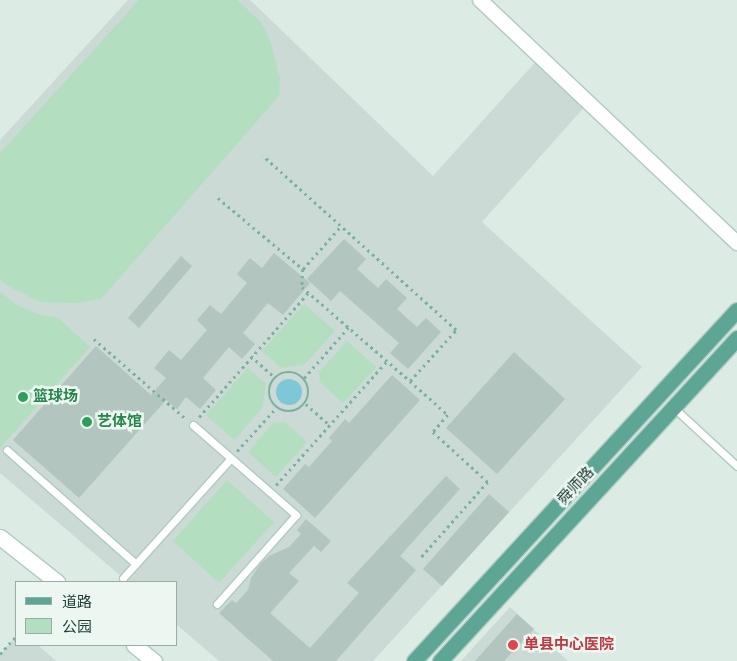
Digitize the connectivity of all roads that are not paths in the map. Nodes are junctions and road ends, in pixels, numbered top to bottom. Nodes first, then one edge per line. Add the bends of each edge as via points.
1 (480, 0) edge
2 (737, 243) edge
3 (737, 310) edge
4 (737, 338) edge
5 (673, 407) junction
6 (193, 424) road end
7 (7, 450) dead end
8 (231, 458) road end
9 (737, 466) edge
10 (0, 537) edge
11 (136, 564) junction
12 (123, 578) dead end
13 (56, 581) edge
14 (217, 604) dead end
15 (135, 646) edge
16 (154, 661) edge
17 (414, 661) edge
18 (440, 661) edge

1 - 2 street
3 - 17 main road, 舜师路
4 - 5 main road, 舜师路
5 - 9 lane
5 - 18 main road, 舜师路
6 - 14 lane via 296,515
7 - 11 lane
8 - 11 lane
10 - 13 main road
11 - 12 lane
15 - 16 main road

